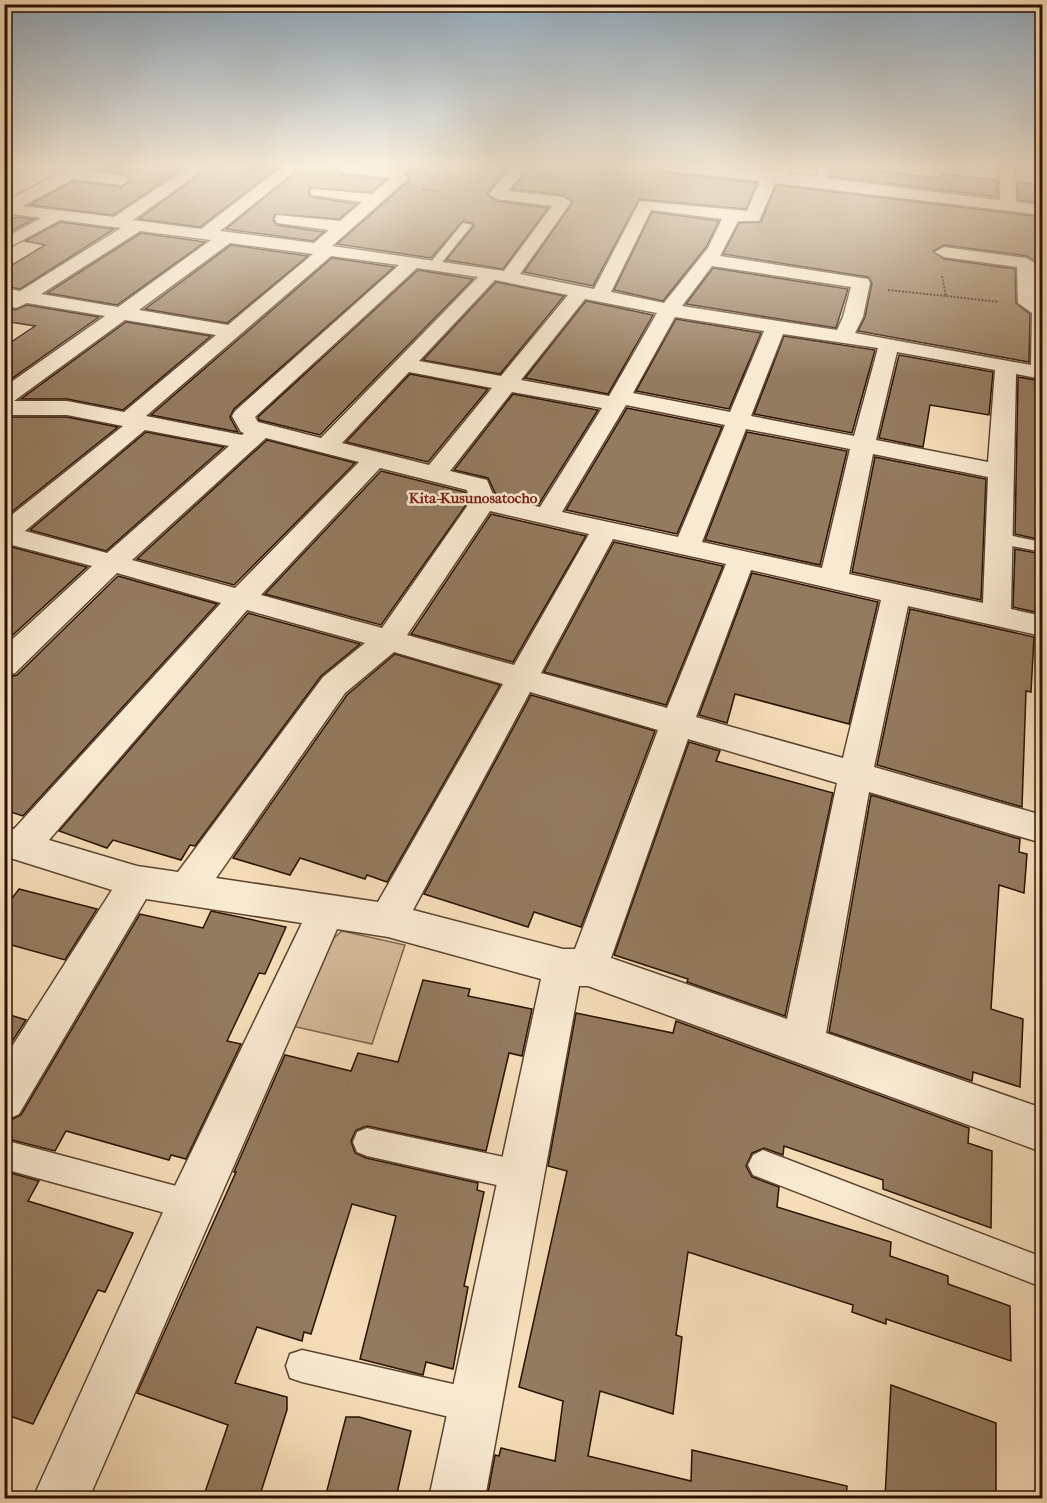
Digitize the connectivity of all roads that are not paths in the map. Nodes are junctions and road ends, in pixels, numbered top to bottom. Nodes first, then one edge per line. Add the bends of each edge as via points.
1 (22, 235) edge
2 (109, 235) edge
3 (205, 235) edge
4 (336, 235) edge
5 (459, 235) edge
6 (535, 235) edge
7 (627, 235) edge
8 (722, 235) edge
9 (226, 238) junction
10 (4, 245) edge
11 (323, 249) junction
12 (944, 252) dead end
13 (710, 260) junction
14 (414, 261) junction
15 (435, 264) junction
16 (501, 275) junction
17 (591, 293) junction
18 (14, 295) edge
19 (4, 309) edge
20 (669, 310) junction
21 (123, 314) junction
22 (776, 327) junction
23 (231, 331) junction
24 (843, 337) junction
25 (889, 344) junction
26 (404, 365) junction
27 (1006, 366) junction
28 (1042, 373) edge
29 (507, 383) junction
30 (618, 400) junction
31 (6, 407) edge
32 (738, 419) junction
33 (134, 421) junction
34 (255, 436) junction
35 (863, 445) junction
36 (326, 447) junction
37 (375, 460) junction
38 (1000, 471) junction
39 (434, 475) junction
40 (483, 502) junction
41 (547, 516) junction
42 (605, 529) junction
43 (5, 534) edge
44 (998, 538) junction
45 (687, 546) junction
46 (1042, 547) edge
47 (742, 558) junction
48 (112, 563) junction
49 (834, 578) junction
50 (897, 593) junction
51 (241, 599) junction
52 (997, 614) junction
53 (1042, 626) edge
54 (389, 640) junction
55 (4, 665) edge
56 (522, 679) junction
57 (676, 723) junction
58 (855, 776) junction
59 (1042, 829) edge
60 (13, 843) edge
61 (137, 882) junction
62 (186, 891) junction
63 (327, 909) junction
64 (388, 920) junction
65 (575, 967) junction
66 (803, 1044) junction
67 (4, 1099) edge
68 (1042, 1130) edge
69 (367, 1142) dead end
70 (4, 1154) edge
71 (763, 1165) dead end
72 (523, 1176) junction
73 (191, 1205) junction
74 (1042, 1272) edge
75 (302, 1366) dead end
76 (475, 1406) junction
77 (61, 1498) edge
78 (457, 1498) edge

1 - 10 street
2 - 18 street
3 - 9 street
4 - 11 street
5 - 15 lane
6 - 16 street
7 - 17 street
8 - 13 street
9 - 11 street
9 - 21 street
11 - 14 street
11 - 23 street
12 - 28 street via 1026,262 1028,303 1042,310
13 - 20 street
13 - 24 street via 861,283 853,317
14 - 15 street
14 - 34 street via 243,416
15 - 16 street
16 - 17 street
16 - 26 street
17 - 20 street
17 - 29 street
18 - 19 street
18 - 21 street
20 - 22 street
20 - 30 street
21 - 23 street
21 - 31 street
22 - 24 street
22 - 32 street
23 - 33 street
24 - 25 street
25 - 27 street
25 - 35 street
26 - 29 street
26 - 36 street
27 - 28 street
27 - 38 street
29 - 30 street
29 - 39 street
30 - 32 street
30 - 41 street
31 - 33 street via 67,408
32 - 35 street
32 - 45 street
33 - 34 street
33 - 43 street
34 - 36 street
34 - 48 street
35 - 38 street
35 - 49 street
36 - 37 street
37 - 39 street
37 - 51 street
38 - 44 street
39 - 40 street via 478,485
40 - 41 street
40 - 54 street
41 - 42 street
42 - 45 street
42 - 56 street
43 - 48 street
44 - 46 lane
44 - 52 street
45 - 47 street
47 - 49 street
47 - 57 street
48 - 51 street
48 - 55 street
49 - 50 street
50 - 52 street
50 - 58 street
51 - 54 street
51 - 60 street
52 - 53 street
54 - 56 street
54 - 62 street via 334,685
56 - 57 street
56 - 64 street
57 - 58 street
57 - 65 street
58 - 59 street
58 - 66 street
60 - 61 street
61 - 62 street
61 - 67 street
62 - 63 street
63 - 64 street
63 - 73 street
64 - 65 street
65 - 66 street
65 - 72 street
66 - 68 street
69 - 72 lane
70 - 73 lane
71 - 74 lane
72 - 76 street
73 - 77 street
75 - 76 lane
76 - 78 street

